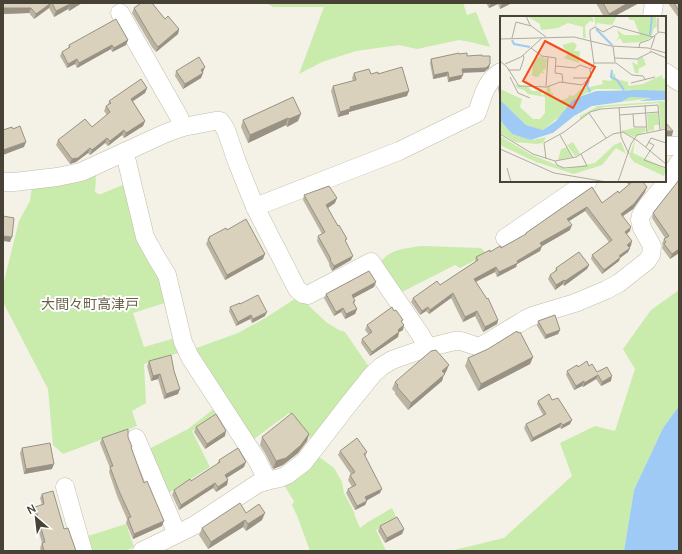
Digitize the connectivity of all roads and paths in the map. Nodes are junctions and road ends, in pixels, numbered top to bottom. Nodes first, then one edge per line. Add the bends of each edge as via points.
1 (654, 3) edge
2 (120, 14) dead end
3 (652, 16) edge
4 (500, 72) edge
5 (666, 73) edge
6 (679, 82) edge
7 (183, 127) junction
8 (666, 146) edge
9 (679, 146) edge
10 (124, 152) junction
11 (679, 162) edge
12 (3, 182) edge
13 (587, 182) edge
14 (256, 207) junction
15 (505, 238) dead end
16 (426, 348) junction
17 (136, 438) dead end
18 (266, 481) junction
19 (65, 487) dead end
20 (177, 534) junction
21 (83, 551) edge
22 (142, 551) edge

1 - 3 street
2 - 7 street
4 - 14 street via 489,83 477,114 399,151
5 - 6 street
7 - 10 street
7 - 14 street via 220,121
8 - 9 street
10 - 12 street via 81,172
10 - 18 street via 145,237 167,275 186,350 257,460
11 - 16 street via 641,216 642,228 652,246 651,255 619,283 575,303 526,319 480,346 455,341
13 - 15 street
14 - 16 street via 297,289 303,294 308,295 371,262 420,334
16 - 18 street via 382,366 304,462 287,475
17 - 20 street
18 - 20 street via 257,484
19 - 21 street
20 - 22 street

